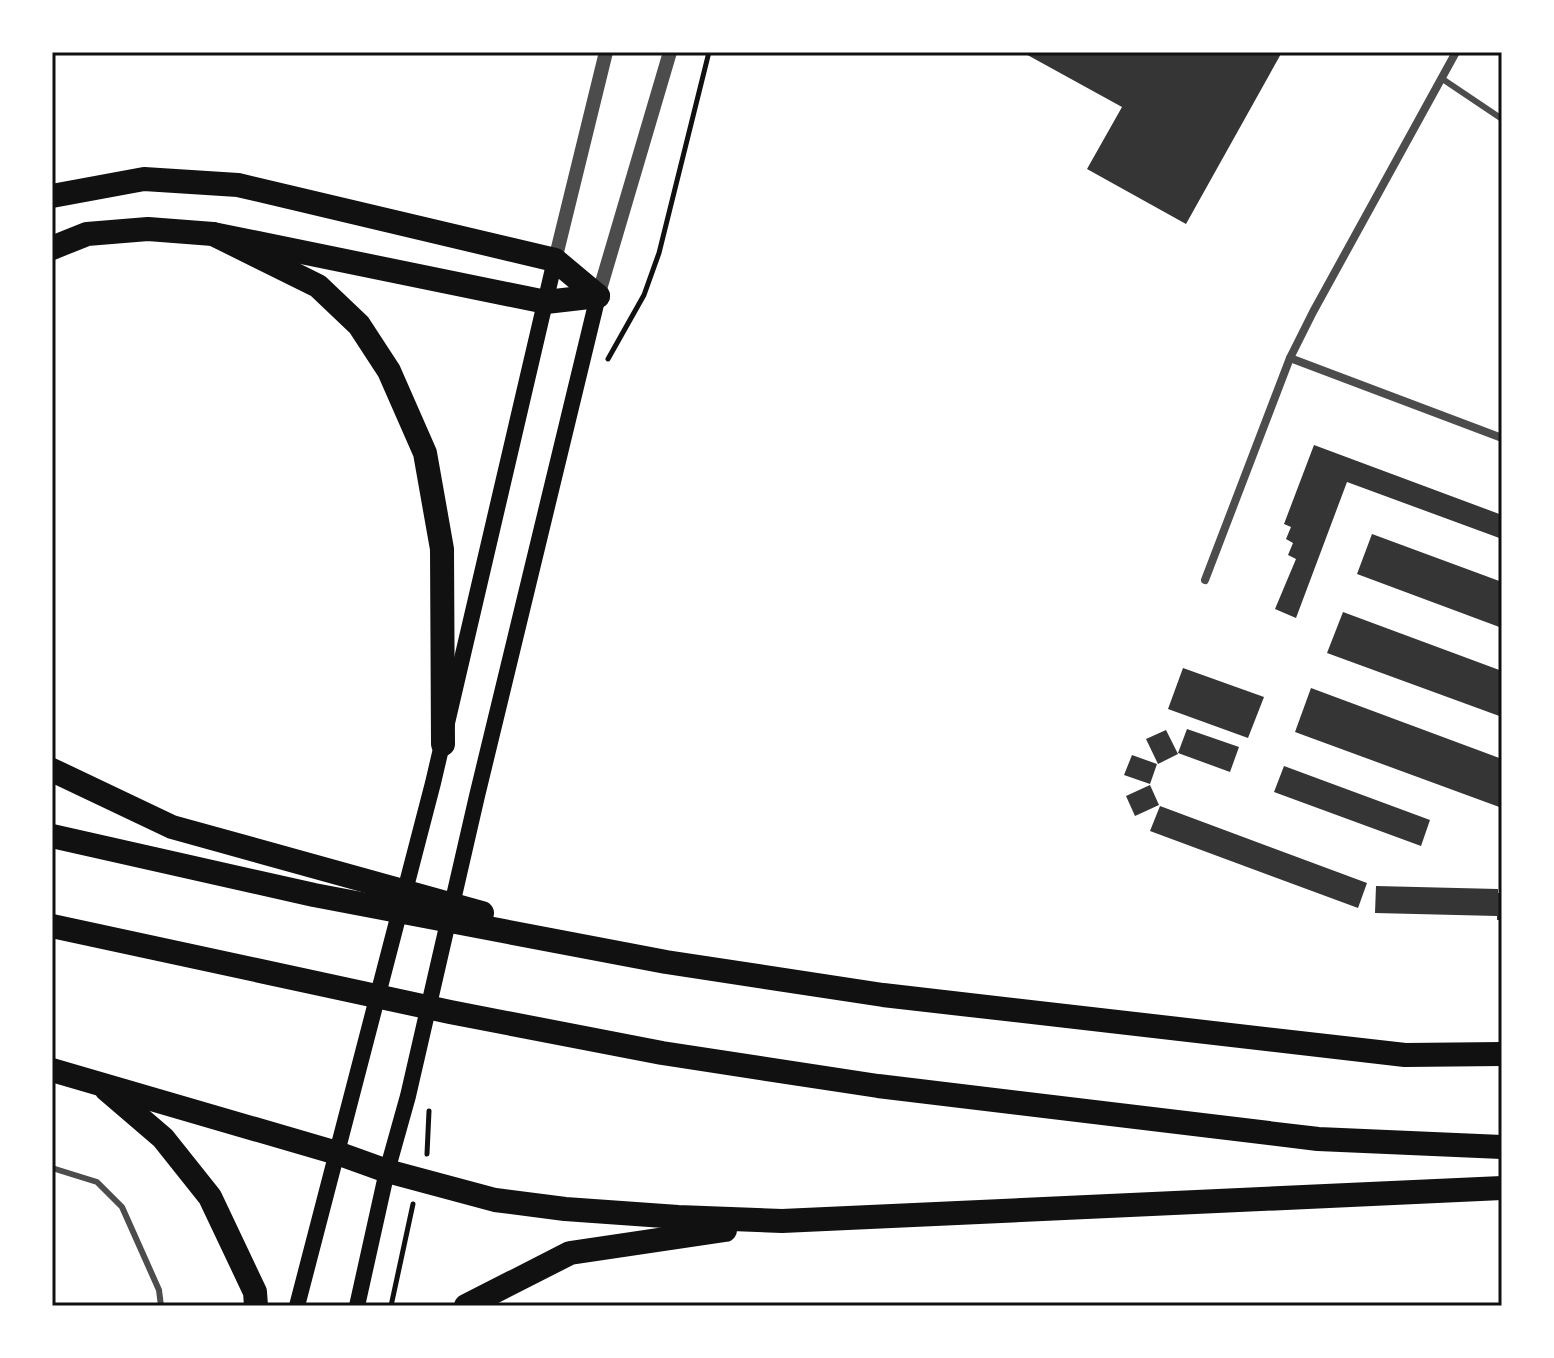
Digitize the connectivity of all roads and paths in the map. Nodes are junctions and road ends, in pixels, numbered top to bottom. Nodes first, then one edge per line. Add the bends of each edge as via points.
1 (606, 52) edge
2 (670, 52) edge
3 (709, 52) edge
4 (1456, 52) edge
5 (1441, 78) junction
6 (1502, 119) edge
7 (52, 196) edge
8 (213, 234) junction
9 (52, 248) edge
10 (555, 260) junction
11 (598, 296) junction
12 (546, 302) junction
13 (1290, 358) junction
14 (605, 373) dead end
15 (1502, 438) edge
16 (1205, 580) dead end
17 (443, 744) junction
18 (52, 770) edge
19 (52, 836) edge
20 (52, 926) edge
21 (666, 962) junction
22 (1502, 1054) edge
23 (52, 1070) edge
24 (99, 1083) junction
25 (429, 1110) dead end
26 (1502, 1147) edge
27 (337, 1153) junction
28 (427, 1154) dead end
29 (52, 1168) edge
30 (387, 1171) junction
31 (1502, 1188) edge
32 (415, 1199) dead end
33 (782, 1221) junction
34 (161, 1306) edge
35 (256, 1306) edge
36 (297, 1306) edge
37 (357, 1306) edge
38 (391, 1306) edge
39 (466, 1306) edge

1 - 10 street
2 - 11 street
3 - 14 path via 659,253
4 - 5 street
5 - 6 lane
5 - 13 street
7 - 10 highway via 144,179 238,185
8 - 9 highway via 148,229 87,234
8 - 12 highway
8 - 17 highway via 318,286 359,325 389,371 425,453 442,549
10 - 11 highway
10 - 12 main road
11 - 12 highway
11 - 30 main road
12 - 17 main road
13 - 15 street
13 - 16 street
17 - 27 main road
18 - 21 highway via 172,827
19 - 21 highway via 314,895
20 - 26 highway via 450,1012 662,1053 878,1086 1318,1139
21 - 22 highway via 883,995 1405,1055
23 - 24 highway
24 - 27 highway
24 - 35 highway via 163,1138 210,1197 255,1292
25 - 28 path
27 - 30 highway
27 - 36 main road
29 - 34 lane via 97,1182 122,1207 159,1290
30 - 33 highway via 495,1200 565,1209
30 - 37 main road
31 - 33 highway
32 - 38 path
33 - 39 highway via 570,1253

